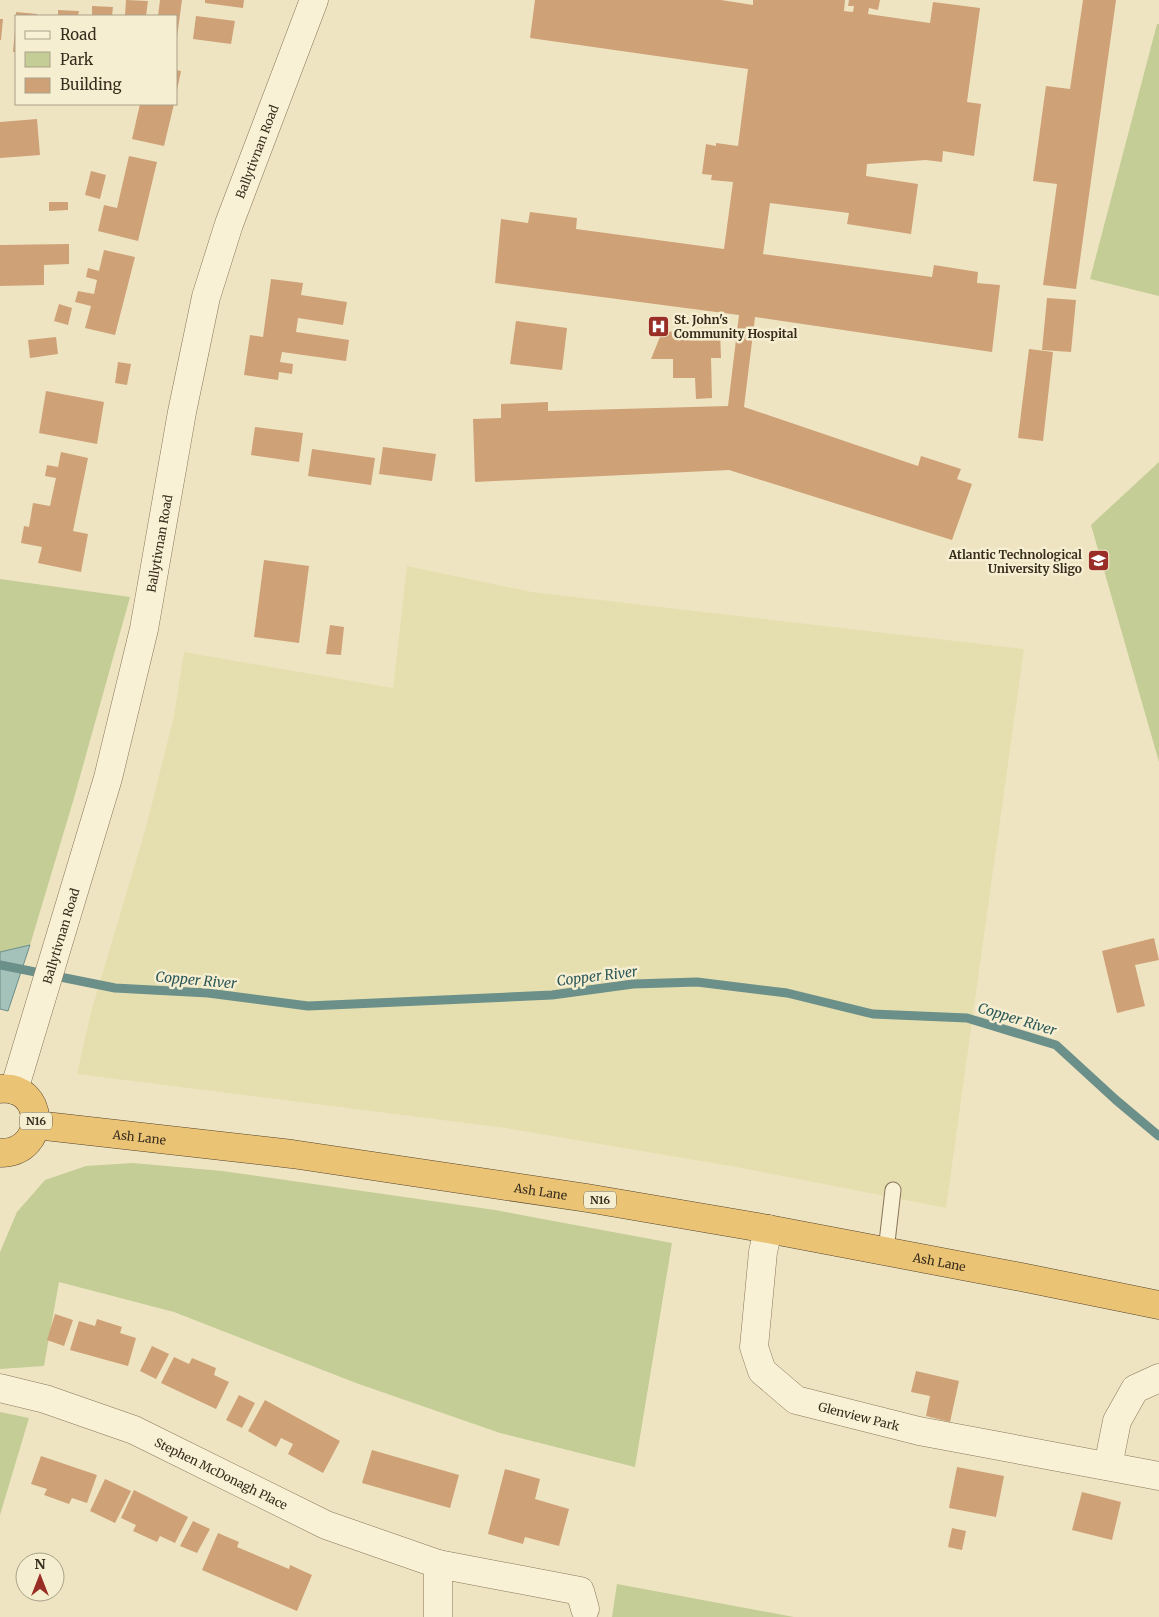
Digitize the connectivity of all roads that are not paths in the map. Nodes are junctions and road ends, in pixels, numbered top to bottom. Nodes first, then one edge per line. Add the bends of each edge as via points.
1 (314, 0) edge
2 (7, 1090) edge
3 (36, 1125) junction
4 (0, 1153) edge
5 (893, 1190) dead end
6 (768, 1229) junction
7 (886, 1251) junction
8 (1159, 1306) edge
9 (1159, 1378) edge
10 (0, 1388) edge
11 (1108, 1466) junction
12 (1159, 1476) edge
13 (438, 1564) junction
14 (585, 1609) dead end
15 (438, 1617) edge

1 - 2 street, Ballytivnan Road via 229,224 206,297 144,629 108,778 40,1005
2 - 3 highway, N16 via 29,1100 34,1108
3 - 4 highway, N16 via 27,1144 18,1150
3 - 6 highway, Ash Lane / N16 via 292,1154
5 - 7 lane
6 - 7 highway, Ash Lane / N16
6 - 11 street, Glenview Park via 754,1347 762,1371 796,1400 919,1431
7 - 8 highway, Ash Lane / N16
9 - 11 street via 1135,1389 1117,1421
10 - 13 street, Stephen McDonagh Place via 45,1399 134,1430 326,1525
11 - 12 street, Glenview Park
13 - 14 street, Stephen McDonagh Place via 580,1591
13 - 15 street

